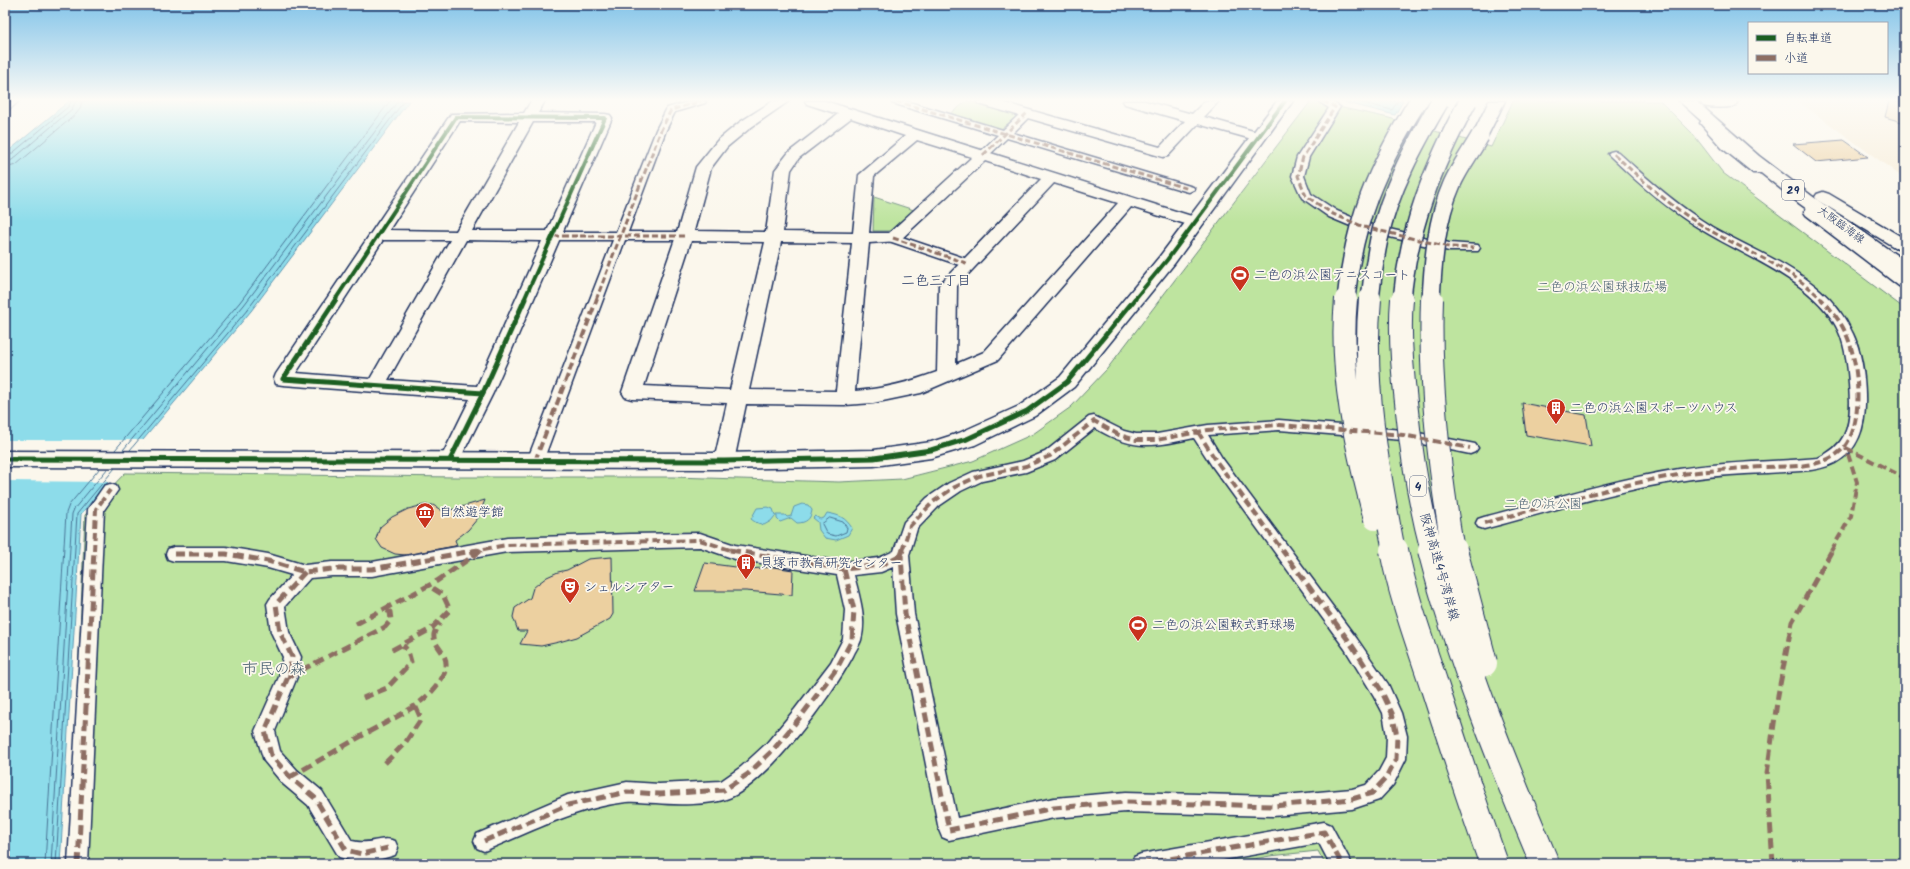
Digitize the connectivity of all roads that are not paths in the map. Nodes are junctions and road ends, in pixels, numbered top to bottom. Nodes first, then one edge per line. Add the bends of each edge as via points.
1 (440, 142) edge
2 (515, 142) edge
3 (594, 142) edge
4 (657, 142) edge
5 (725, 142) edge
6 (812, 142) edge
7 (907, 142) edge
8 (937, 142) edge
9 (998, 142) edge
10 (1031, 142) edge
11 (1129, 142) edge
12 (1174, 142) edge
13 (1256, 142) edge
14 (1313, 142) edge
15 (1394, 142) edge
16 (1417, 142) edge
17 (1447, 142) edge
18 (1477, 142) edge
19 (1726, 142) edge
20 (1735, 142) edge
21 (1750, 142) edge
22 (1614, 154) dead end
23 (983, 155) junction
24 (1052, 177) junction
25 (1189, 189) dead end
26 (1823, 197) junction
27 (1128, 201) junction
28 (1195, 222) junction
29 (462, 234) junction
30 (378, 235) junction
31 (552, 236) junction
32 (620, 236) junction
33 (684, 236) junction
34 (774, 236) junction
35 (862, 237) junction
36 (893, 238) junction
37 (1905, 246) edge
38 (1474, 248) dead end
39 (1905, 254) edge
40 (969, 264) junction
41 (1905, 270) edge
42 (1905, 282) edge
43 (946, 376) junction
44 (375, 386) junction
45 (483, 393) junction
46 (739, 397) junction
47 (845, 398) junction
48 (1198, 432) junction
49 (1470, 448) dead end
50 (5, 459) edge
51 (450, 460) junction
52 (535, 461) junction
53 (724, 461) junction
54 (110, 490) dead end
55 (1484, 523) dead end
56 (174, 554) dead end
57 (901, 555) junction
58 (844, 568) junction
59 (305, 572) junction
60 (1434, 686) junction
61 (484, 841) dead end
62 (388, 848) dead end
63 (78, 864) edge
64 (1141, 864) edge
65 (1342, 864) edge
66 (1494, 864) edge
67 (1545, 864) edge
68 (1559, 864) edge

1 - 30 street
2 - 29 street
3 - 31 street
4 - 32 street
5 - 33 street via 704,166
6 - 34 street via 794,155 783,170
7 - 35 street via 867,175
8 - 23 street
9 - 23 street
10 - 25 street
11 - 12 street via 1163,153
13 - 28 main road
14 - 38 street via 1303,157 1298,176 1306,196 1332,214 1364,227 1449,247
15 - 60 main road, bridge via 1364,207 1354,239 1344,316 1346,362 1365,485 1383,550
16 - 60 main road, bridge via 1406,161 1390,202 1372,281 1369,336 1370,406 1381,484 1400,578
17 - 67 main road, 阪神高速4号湾岸線 / 4, bridge via 1421,202 1410,244 1403,289 1406,401 1415,472 1433,555 1465,656 1510,779
18 - 68 main road, bridge via 1452,184 1442,215 1433,267 1432,363 1442,486 1454,558 1482,660
19 - 42 street via 1744,160
20 - 41 main road, 大阪臨海線 / 29 via 1752,159 1806,200
21 - 26 main road, 大阪臨海線 / 29
22 - 55 street via 1640,180 1679,210 1804,282 1829,304 1848,337 1854,359 1857,387 1856,417 1852,435 1846,448 1820,463 1680,475 1627,484
23 - 24 street
23 - 36 street
24 - 27 street
24 - 40 street
26 - 37 street
26 - 39 main road, 大阪臨海線 / 29
27 - 28 street
27 - 43 street via 991,356
28 - 53 main road via 1081,367 1067,382 1027,411 967,439 903,455 874,458
29 - 30 street
29 - 31 street
29 - 44 street
30 - 44 street via 283,379
31 - 32 street
31 - 45 street
32 - 33 street
32 - 52 street
33 - 34 street
33 - 46 street via 632,392
34 - 35 street
34 - 46 street
35 - 36 street
35 - 47 street
36 - 40 street
40 - 43 street via 948,285
43 - 47 street via 914,388 873,396
44 - 45 street
45 - 51 street
46 - 47 street
46 - 53 street
48 - 49 street via 1278,425 1403,435
48 - 57 street via 1156,440 1127,438 1094,421 1050,456 1026,466 979,476 932,502 910,526
48 - 57 street via 1217,462 1351,644 1381,690 1392,713 1397,736 1396,759 1386,778 1372,793 1352,799 1273,806 1126,802 1054,808 950,830 905,614
50 - 51 main road
51 - 52 main road
52 - 53 main road
54 - 63 street via 96,509
56 - 59 street via 226,554 268,561
57 - 58 street via 881,565
58 - 59 street via 735,552 700,540 507,545 372,569
58 - 61 street via 854,610 852,640 837,668 802,715 773,750 748,774 724,790 659,794 627,792 568,805
59 - 62 street via 276,604 280,632 292,657 288,677 265,731 271,755 290,777 315,798 346,850 362,854
60 - 66 main road, bridge via 1476,818
64 - 65 street via 1324,832

